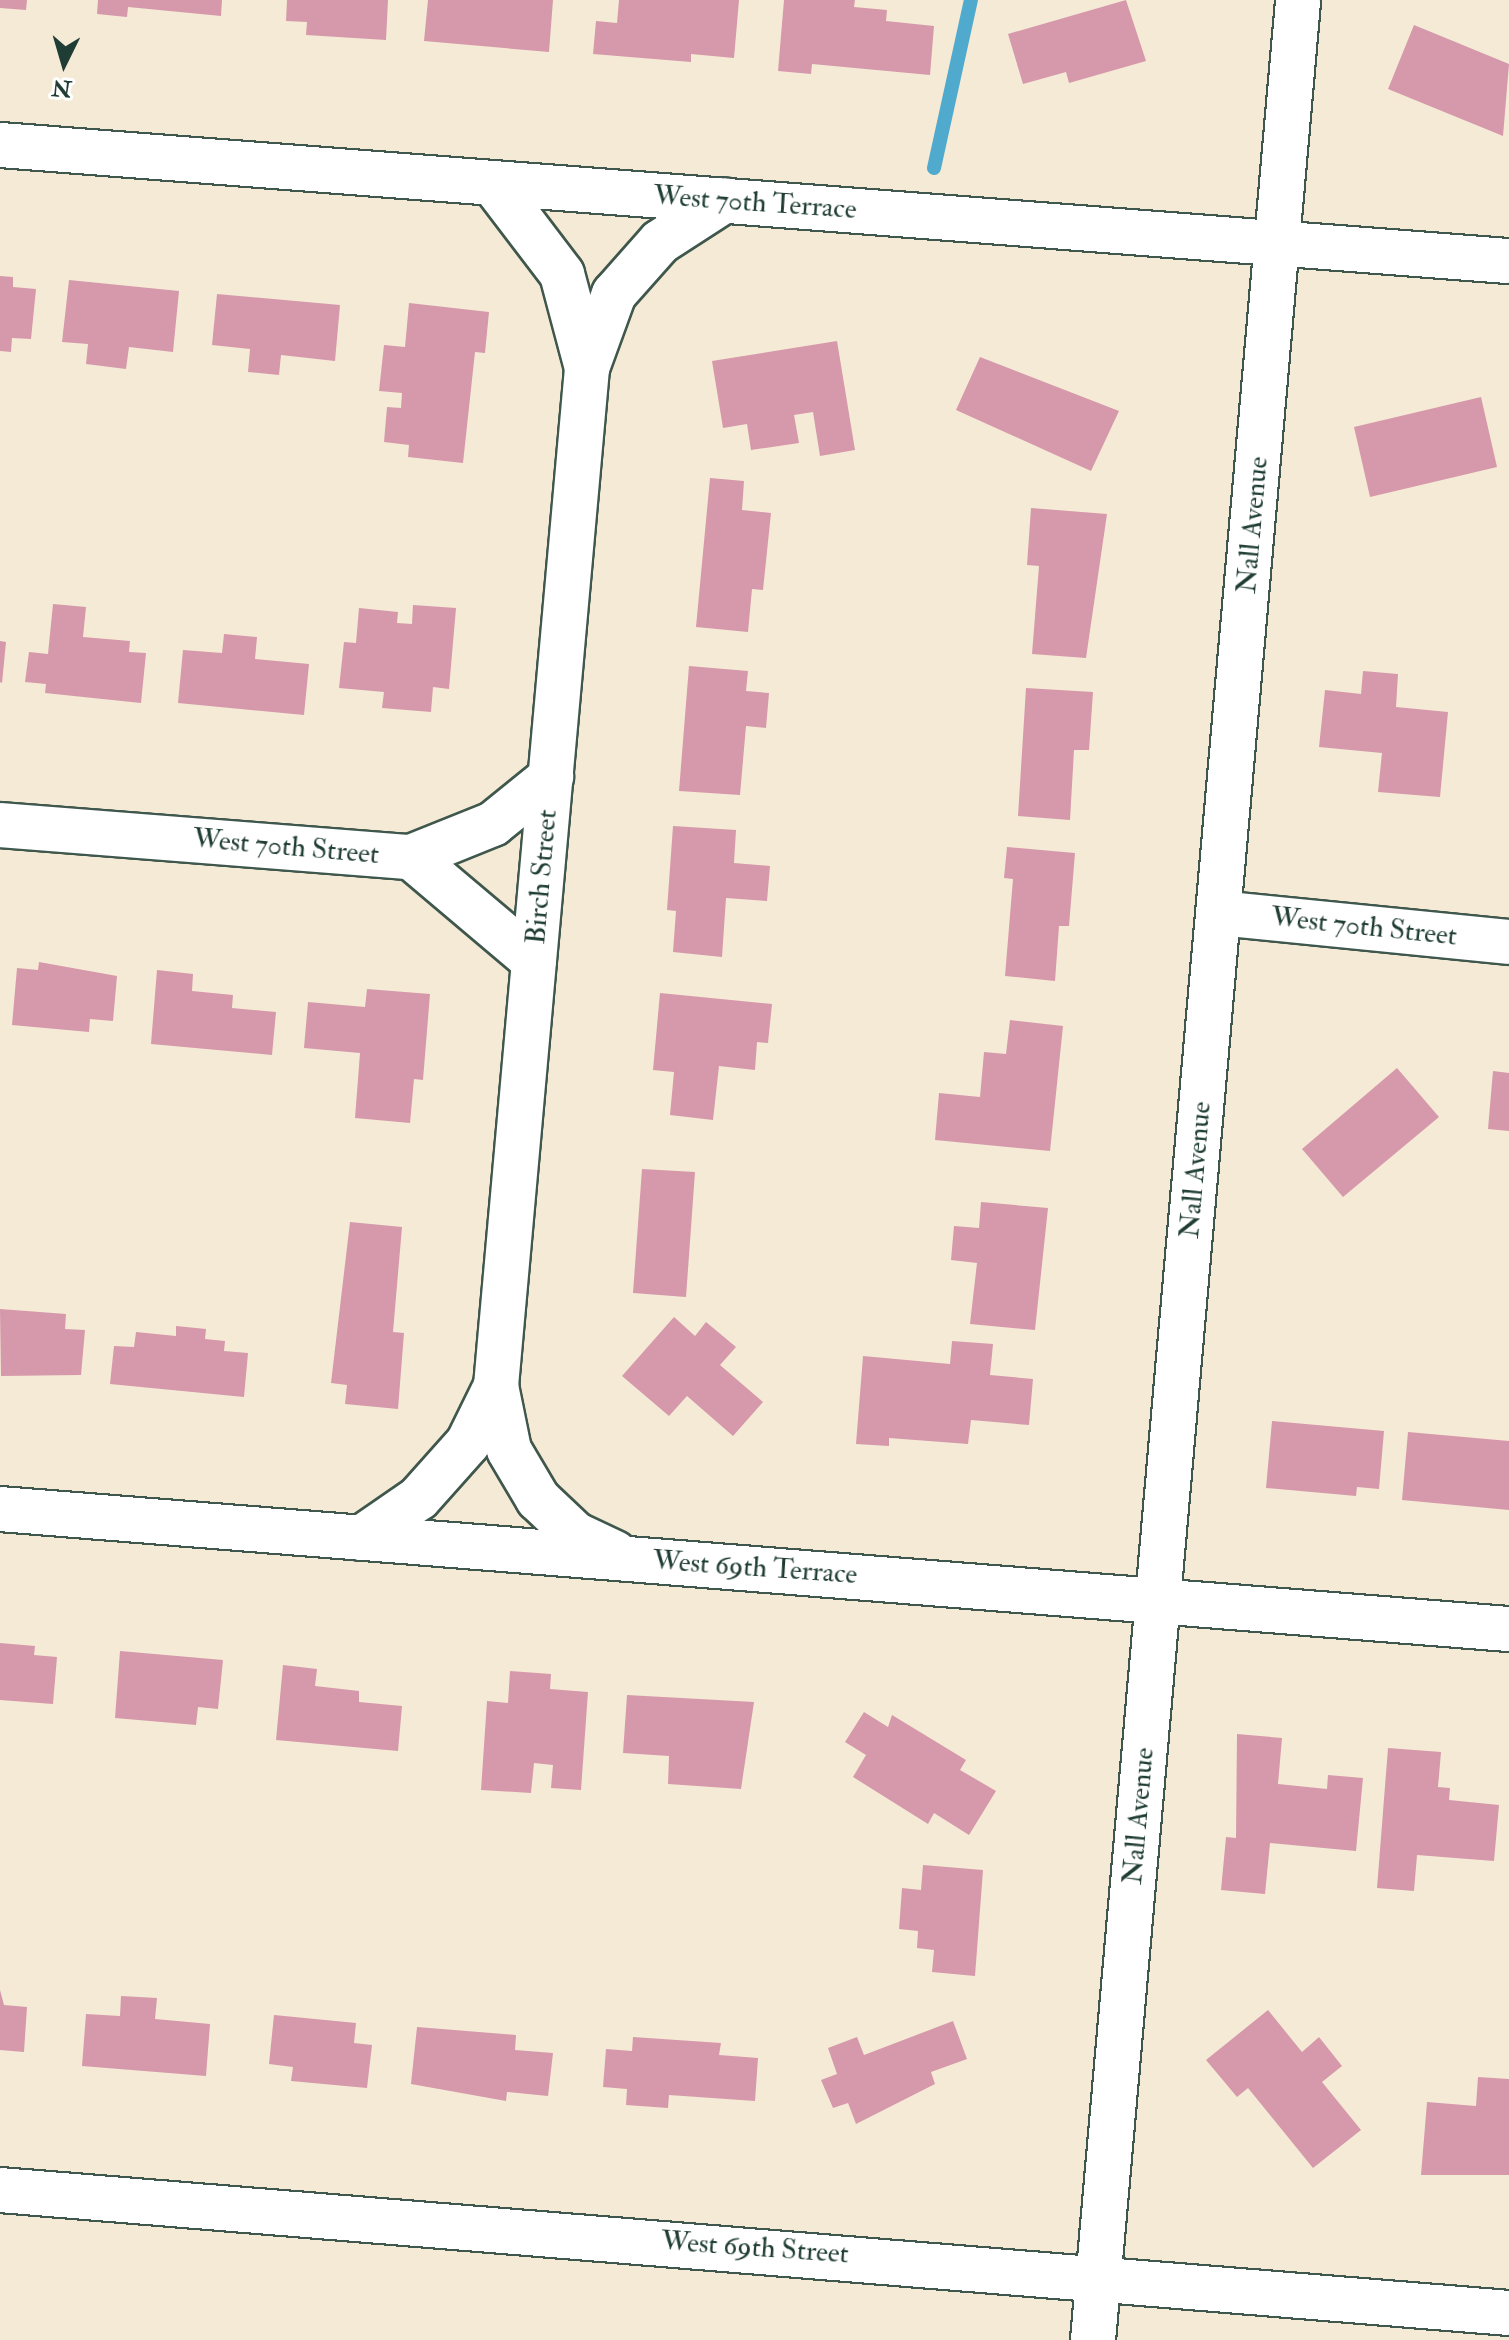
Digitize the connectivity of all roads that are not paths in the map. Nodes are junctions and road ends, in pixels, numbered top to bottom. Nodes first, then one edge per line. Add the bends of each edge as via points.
1 (1298, 0) edge
2 (0, 145) edge
3 (495, 186) junction
4 (725, 200) junction
5 (1278, 240) junction
6 (1509, 261) edge
7 (587, 368) junction
8 (551, 777) junction
9 (0, 825) edge
10 (411, 857) junction
11 (1219, 913) junction
12 (1509, 942) edge
13 (534, 961) junction
14 (496, 1386) junction
15 (0, 1509) edge
16 (361, 1538) junction
17 (626, 1559) junction
18 (1158, 1599) junction
19 (1509, 1629) edge
20 (0, 2190) edge
21 (1098, 2275) junction
22 (1509, 2313) edge
23 (1093, 2340) edge

1 - 5 street, Nall Avenue
2 - 3 street, West 70th Terrace
3 - 4 street, West 70th Terrace
3 - 7 street, Birch Street via 562,274
4 - 5 street, West 70th Terrace
4 - 7 street via 660,242 614,294
5 - 6 street, West 70th Terrace
5 - 11 street, Nall Avenue
7 - 8 street, Birch Street
8 - 10 street via 493,824
8 - 13 street, Birch Street
9 - 10 street, West 70th Street
10 - 13 street, West 70th Street
11 - 12 street, West 70th Street
11 - 18 street, Nall Avenue
13 - 14 street, Birch Street
14 - 16 street, Birch Street via 468,1443 419,1498
14 - 17 street via 509,1450 538,1499 575,1534
15 - 16 street, West 69th Terrace
16 - 17 street, West 69th Terrace
17 - 18 street, West 69th Terrace
18 - 19 street, West 69th Terrace
18 - 21 street, Nall Avenue
20 - 21 street, West 69th Street
21 - 22 street, West 69th Street
21 - 23 street, Nall Avenue

